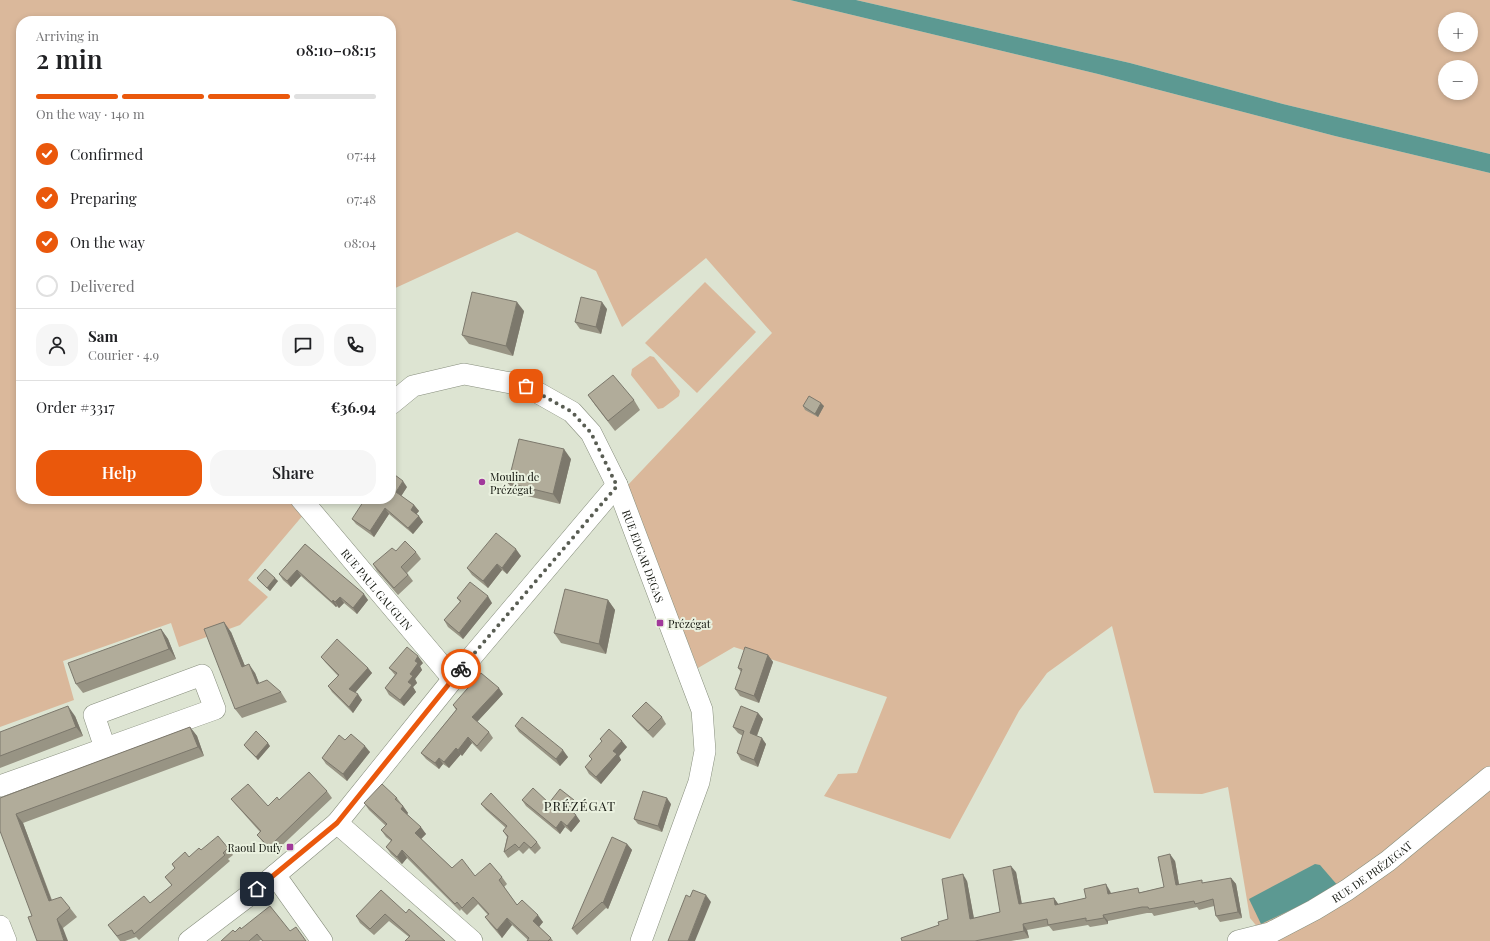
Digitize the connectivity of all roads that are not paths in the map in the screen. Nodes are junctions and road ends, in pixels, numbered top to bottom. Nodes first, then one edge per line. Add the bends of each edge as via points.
1 (396, 400) edge
2 (617, 486) junction
3 (305, 504) edge
4 (453, 679) junction
5 (105, 748) junction
6 (1490, 777) edge
7 (0, 786) edge
8 (337, 823) junction
9 (275, 875) junction
10 (0, 926) edge
11 (6, 941) edge
12 (189, 941) edge
13 (322, 941) edge
14 (472, 941) edge
15 (641, 941) edge
16 (1238, 941) edge

1 - 2 street, RUE EDGAR DEGAS via 413,386 464,374 526,386 572,412 591,433
2 - 4 street
2 - 15 street, RUE EDGAR DEGAS via 702,710 705,751 699,782
3 - 4 street, RUE PAUL GAUGUIN
4 - 8 street
5 - 5 street via 215,709 202,675 94,715
5 - 7 street
6 - 16 street, RUE DE PRÉZEGAT via 1388,861 1347,890 1270,933
8 - 9 street
8 - 14 street
9 - 12 street
9 - 13 street
10 - 11 street

